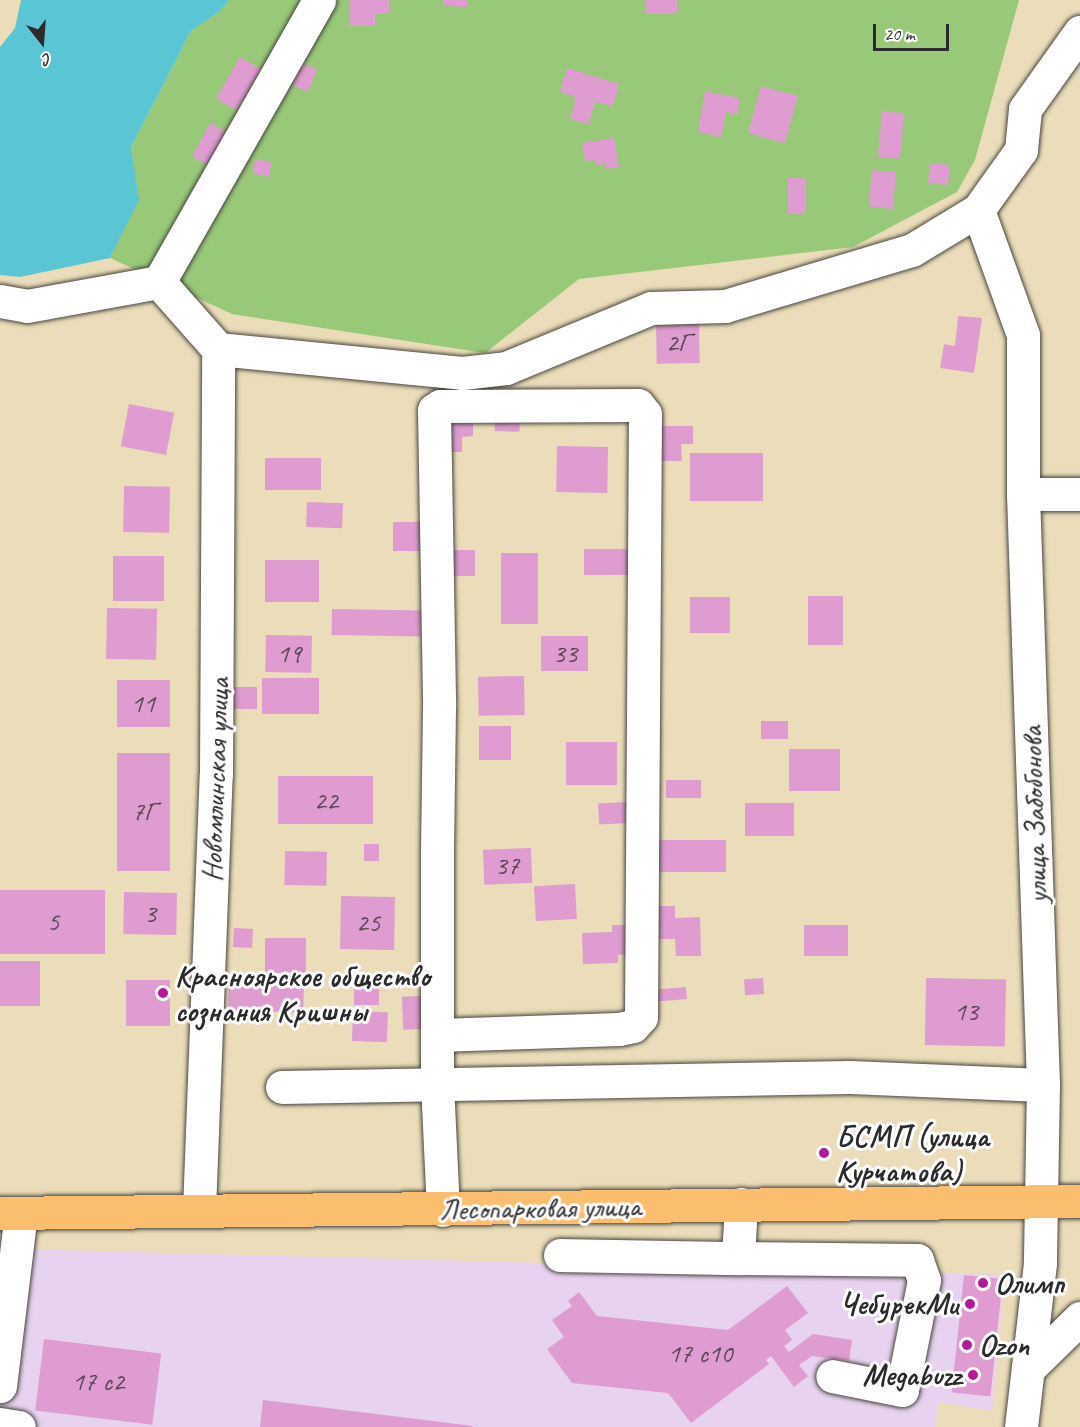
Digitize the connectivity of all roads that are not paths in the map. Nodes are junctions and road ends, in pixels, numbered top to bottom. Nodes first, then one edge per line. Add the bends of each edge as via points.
1 (319, 0) edge
2 (1080, 33) edge
3 (978, 210) junction
4 (159, 282) junction
5 (0, 301) edge
6 (218, 350) junction
7 (1023, 494) junction
8 (1080, 494) edge
9 (437, 1035) junction
10 (437, 1083) junction
11 (1043, 1085) junction
12 (282, 1087) dead end
13 (1042, 1201) junction
14 (1080, 1201) edge
15 (741, 1204) junction
16 (199, 1210) junction
17 (443, 1210) junction
18 (10, 1213) edge
19 (560, 1255) dead end
20 (738, 1258) junction
21 (1080, 1318) edge
22 (1028, 1368) junction
23 (832, 1376) dead end
24 (0, 1386) edge
25 (0, 1424) edge
26 (19, 1427) edge
27 (1021, 1427) edge

1 - 4 street
2 - 3 street via 1025,109 1021,150
3 - 6 street via 912,250 725,306 651,308 506,368 462,373
3 - 7 street, улица Забобонова via 1023,335
4 - 5 street via 27,306
4 - 6 street
6 - 16 street, Новомлинская улица via 216,774
7 - 8 street
7 - 11 street, улица Забобонова
9 - 9 street via 439,708 434,410 440,406 638,405 645,414 641,1017 633,1026 619,1029
9 - 10 street
10 - 11 street via 850,1077
10 - 12 street
10 - 17 street
11 - 13 street, улица Забобонова
13 - 14 main road, Лесопарковая улица
13 - 15 main road, Лесопарковая улица
13 - 22 street, улица Забобонова via 1040,1263
15 - 17 main road, Лесопарковая улица
15 - 20 street
16 - 17 main road, Лесопарковая улица
16 - 18 main road, Лесопарковая улица
18 - 24 street
19 - 20 street
20 - 23 street via 917,1260 924,1280 902,1390
21 - 22 street
22 - 27 street, улица Забобонова
25 - 26 street

